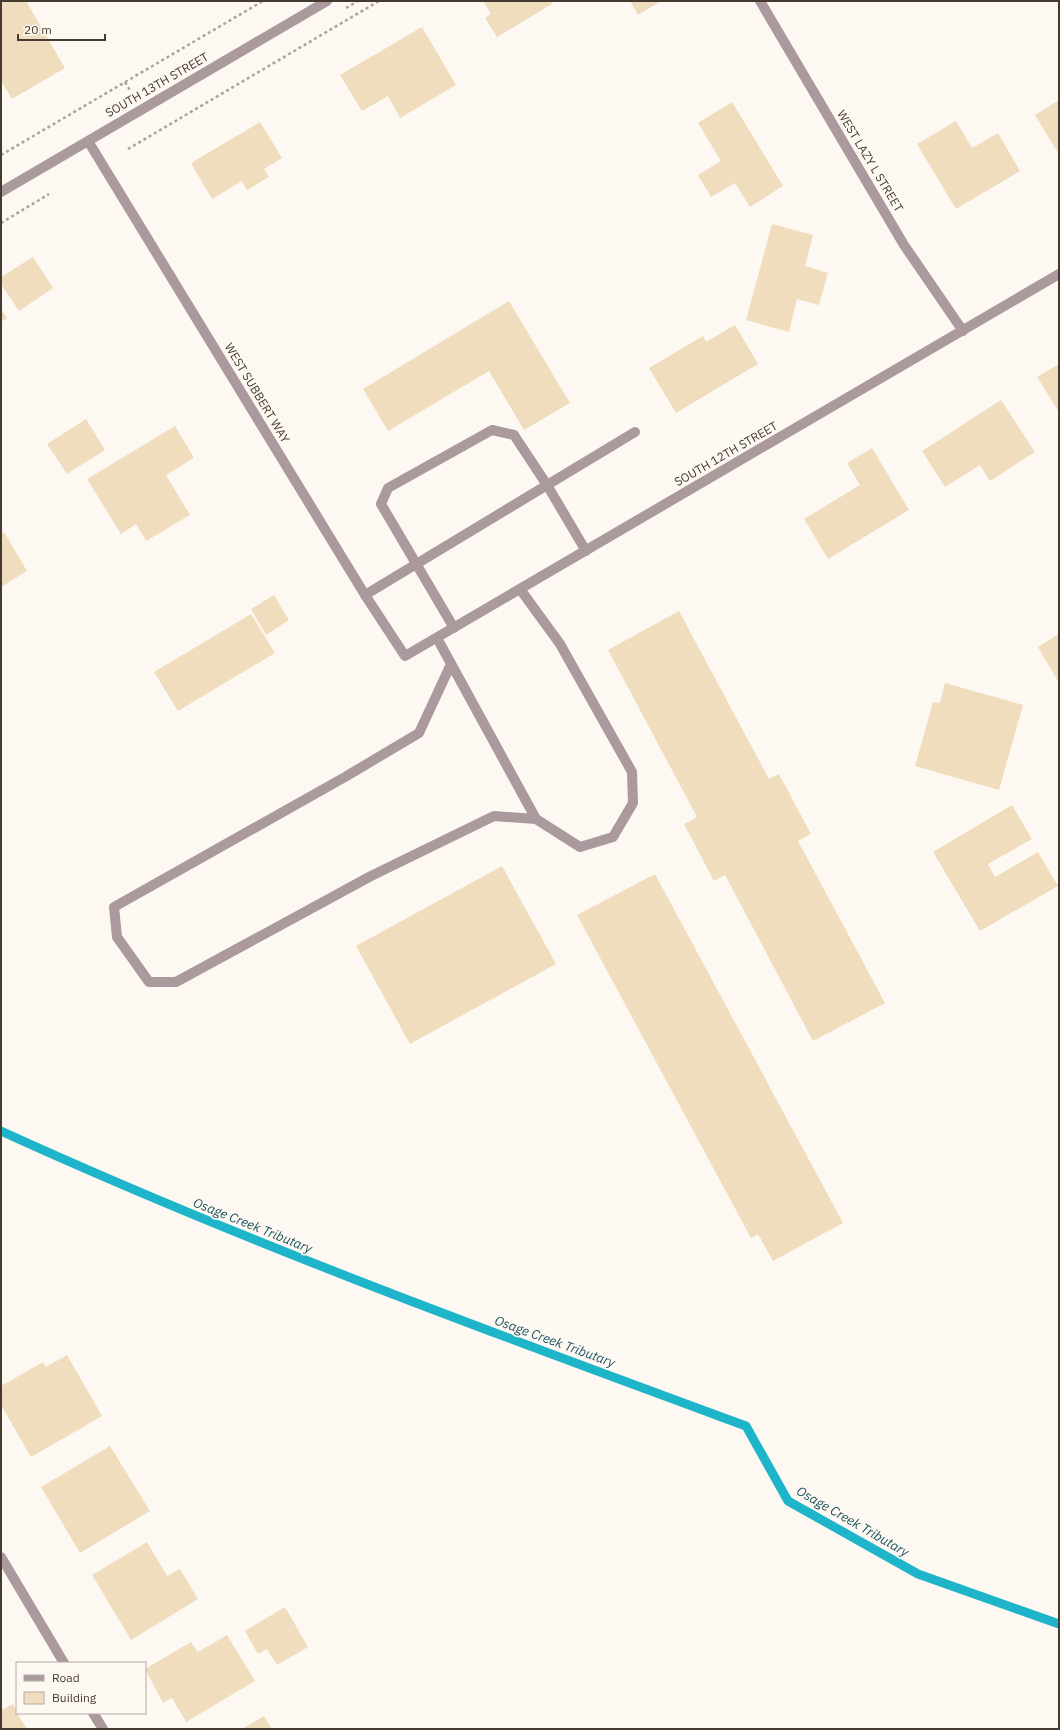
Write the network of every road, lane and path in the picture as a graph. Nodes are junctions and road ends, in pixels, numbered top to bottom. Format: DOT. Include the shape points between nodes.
graph roads {
  1 [pos="264,1"];
  2 [pos="327,1"];
  3 [pos="378,1"];
  4 [pos="760,1"];
  5 [pos="88,141"];
  6 [pos="128,149"];
  7 [pos="1,155"];
  8 [pos="1,192"];
  9 [pos="49,194"];
  10 [pos="1,223"];
  11 [pos="1059,274"];
  12 [pos="963,331"];
  13 [pos="635,432"];
  14 [pos="548,485"];
  15 [pos="586,551"];
  16 [pos="416,564"];
  17 [pos="520,589"];
  18 [pos="365,595"];
  19 [pos="454,628"];
  20 [pos="437,638"];
  21 [pos="405,656"];
  22 [pos="450,664"];
  23 [pos="536,819"];
  24 [pos="1,1557"];
  25 [pos="63,1662"];
  26 [pos="94,1714"];
  27 [pos="103,1729"];
  1 -- 7 [label="path"];
  2 -- 5 [label="street, SOUTH 13TH STREET"];
  3 -- 6 [label="path"];
  4 -- 12 [label="street, WEST LAZY L STREET" via="904,245"];
  5 -- 8 [label="street, SOUTH 13TH STREET"];
  5 -- 18 [label="street, WEST SUBBERT WAY"];
  9 -- 10 [label="path"];
  11 -- 12 [label="street, SOUTH 12TH STREET"];
  12 -- 15 [label="street, SOUTH 12TH STREET"];
  13 -- 14 [label="street"];
  14 -- 15 [label="street"];
  14 -- 16 [label="street"];
  14 -- 16 [label="street" via="514,435 492,430 388,488 381,504"];
  15 -- 17 [label="street, SOUTH 12TH STREET"];
  16 -- 18 [label="street"];
  16 -- 19 [label="street"];
  17 -- 19 [label="street, SOUTH 12TH STREET"];
  17 -- 23 [label="street" via="560,644 632,772 633,803 613,837 580,847"];
  18 -- 21 [label="street, WEST SUBBERT WAY"];
  19 -- 20 [label="street, SOUTH 12TH STREET"];
  20 -- 21 [label="street, SOUTH 12TH STREET"];
  20 -- 22 [label="street"];
  22 -- 23 [label="street"];
  22 -- 23 [label="street" via="419,733 114,907 117,937 149,982 176,982 371,876 494,816"];
  24 -- 25 [label="street"];
  26 -- 27 [label="street"];
}
